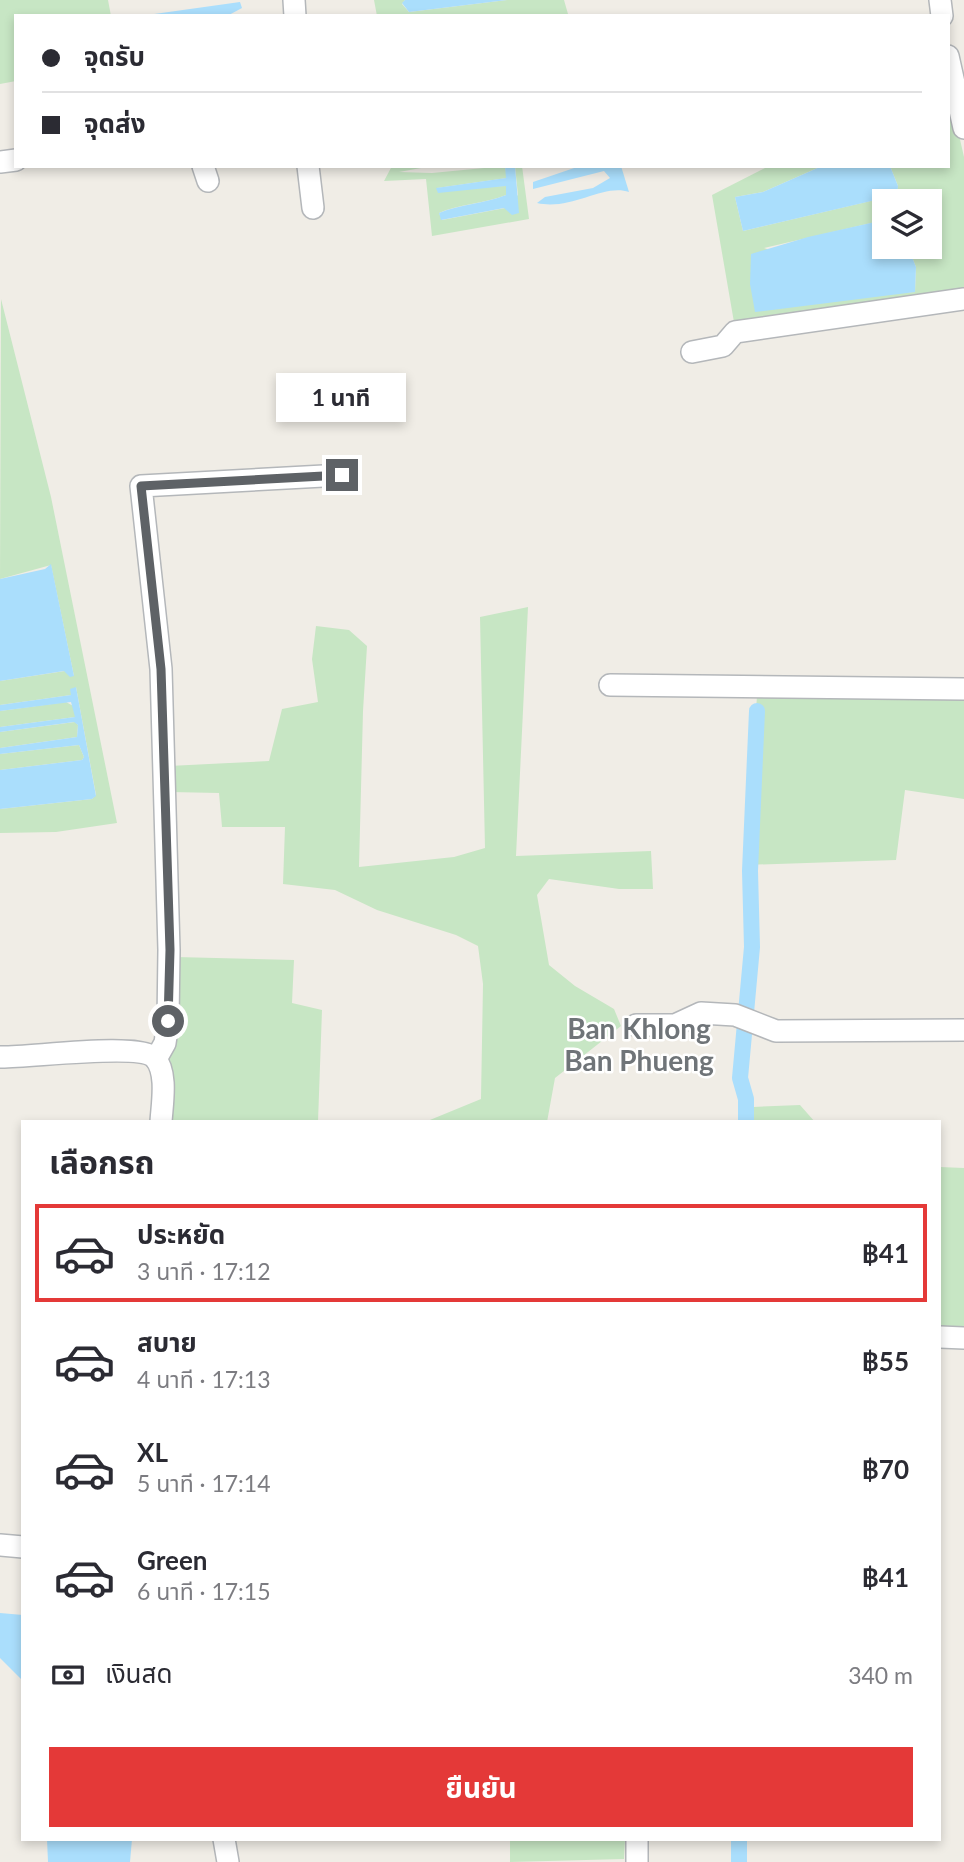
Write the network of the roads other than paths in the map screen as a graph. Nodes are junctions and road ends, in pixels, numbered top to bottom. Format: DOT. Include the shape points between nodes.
graph roads {
  1 [pos="950,65"];
  2 [pos="964,128"];
  3 [pos="308,168"];
  4 [pos="313,208"];
  5 [pos="964,299"];
  6 [pos="692,352"];
  7 [pos="342,475"];
  8 [pos="610,685"];
  9 [pos="964,689"];
  10 [pos="636,1025"];
  11 [pos="964,1030"];
  12 [pos="0,1057"];
  13 [pos="156,1059"];
  14 [pos="161,1120"];
  15 [pos="941,1337"];
  16 [pos="964,1338"];
  17 [pos="0,1545"];
  18 [pos="21,1546"];
  19 [pos="224,1841"];
  20 [pos="637,1841"];
  21 [pos="228,1862"];
  22 [pos="637,1862"];
  1 -- 2 [label="street"];
  3 -- 4 [label="street"];
  5 -- 6 [label="street" via="735,332 723,346"];
  7 -- 13 [label="street" via="141,486 161,669 170,950 165,1043"];
  8 -- 9 [label="street"];
  10 -- 11 [label="street" via="675,1025 701,1013 776,1031"];
  12 -- 13 [label="street" via="128,1050"];
  13 -- 14 [label="street" via="163,1087"];
  15 -- 16 [label="street"];
  17 -- 18 [label="street"];
  19 -- 21 [label="street"];
  20 -- 22 [label="street"];
}
